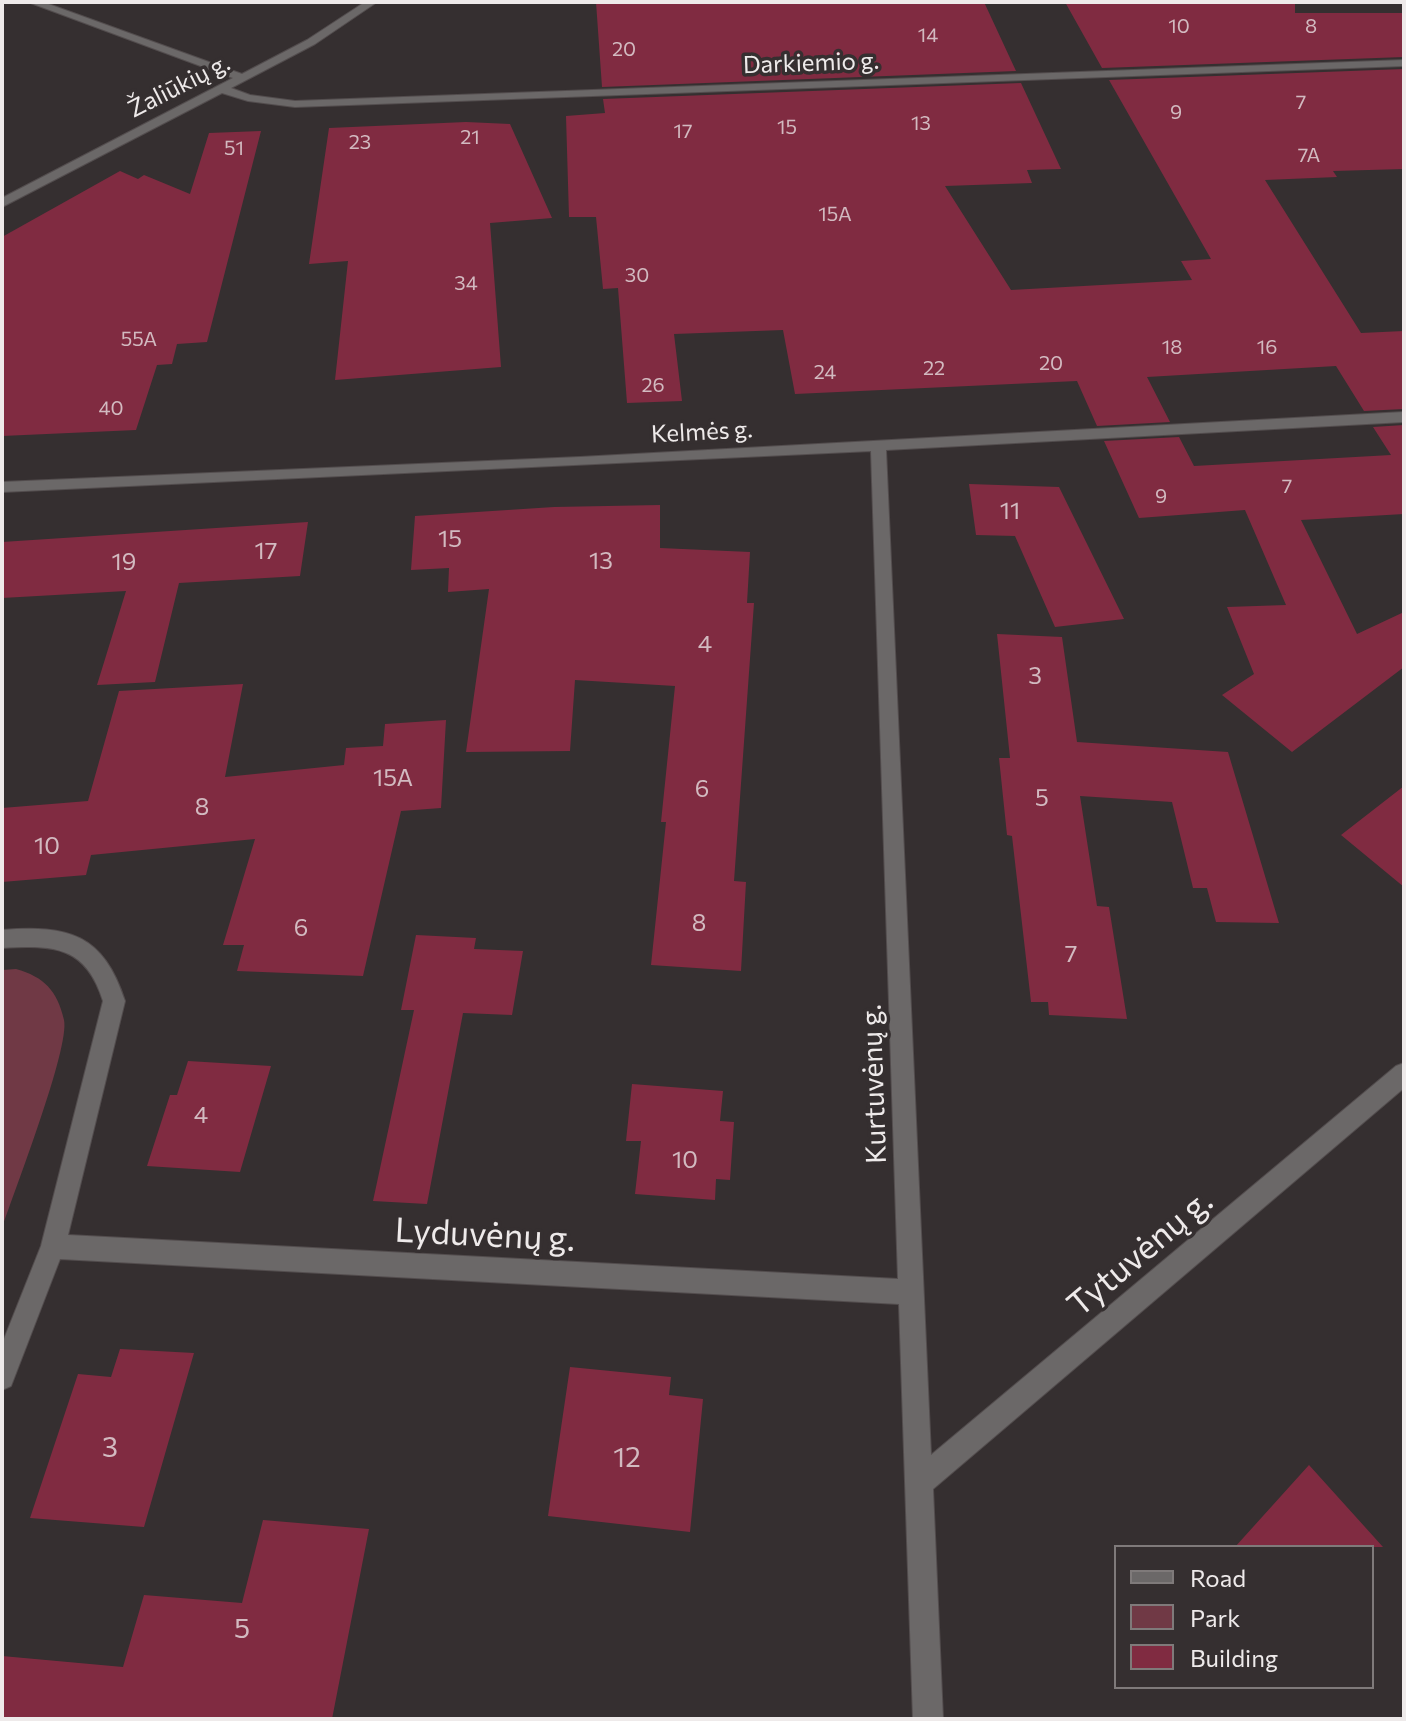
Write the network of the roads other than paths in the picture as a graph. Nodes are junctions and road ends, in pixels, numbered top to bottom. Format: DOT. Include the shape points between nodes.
graph roads {
  1 [pos="33,2"];
  2 [pos="372,2"];
  3 [pos="1404,63"];
  4 [pos="243,78"];
  5 [pos="223,89"];
  6 [pos="2,203"];
  7 [pos="1404,417"];
  8 [pos="878,446"];
  9 [pos="2,487"];
  10 [pos="2,939"];
  11 [pos="1404,1074"];
  12 [pos="53,1246"];
  13 [pos="912,1292"];
  14 [pos="2,1377"];
  15 [pos="919,1483"];
  16 [pos="928,1719"];
  1 -- 4 [label="street"];
  2 -- 4 [label="street, Žaliūkių g."];
  3 -- 5 [label="street, Darkiemio g." via="295,104"];
  4 -- 5 [label="street, Žaliūkių g."];
  5 -- 6 [label="street, Žaliūkių g."];
  7 -- 8 [label="street, Kelmės g."];
  8 -- 9 [label="street, Kelmės g."];
  8 -- 13 [label="street, Kurtuvėnų g."];
  10 -- 12 [label="street" via="29,937 76,945 103,969 114,1001"];
  11 -- 15 [label="street, Tytuvėnų g."];
  12 -- 13 [label="street, Lyduvėnų g."];
  12 -- 14 [label="street"];
  13 -- 15 [label="street, Kurtuvėnų g."];
  15 -- 16 [label="street, Kurtuvėnų g."];
}
